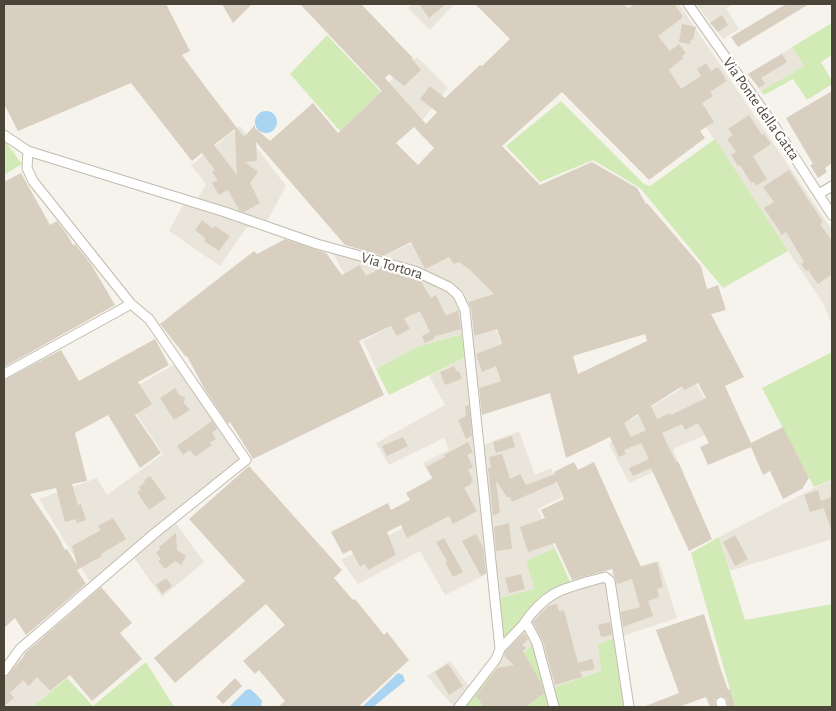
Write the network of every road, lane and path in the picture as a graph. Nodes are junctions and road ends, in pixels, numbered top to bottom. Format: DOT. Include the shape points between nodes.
graph roads {
  1 [pos="688,4"];
  2 [pos="4,135"];
  3 [pos="28,151"];
  4 [pos="832,186"];
  5 [pos="819,194"];
  6 [pos="832,215"];
  7 [pos="131,304"];
  8 [pos="4,374"];
  9 [pos="523,625"];
  10 [pos="500,649"];
  11 [pos="4,671"];
  12 [pos="459,707"];
  13 [pos="554,707"];
  14 [pos="628,707"];
  1 -- 5 [label="street, Via Ponte della Gatta" via="760,104"];
  2 -- 3 [label="street, Via Tortora"];
  3 -- 7 [label="street" via="27,168 33,181"];
  3 -- 10 [label="street, Via Tortora" via="198,203 317,244 415,271 449,287 458,295 465,310"];
  4 -- 5 [label="street"];
  5 -- 6 [label="street, Via Ponte della Gatta"];
  7 -- 8 [label="street"];
  7 -- 11 [label="street" via="149,319 246,460 20,649"];
  9 -- 10 [label="street"];
  9 -- 13 [label="street" via="528,626 537,643"];
  9 -- 14 [label="street" via="541,602 553,594 605,578 610,581"];
  10 -- 12 [label="street" via="496,659"];
}
